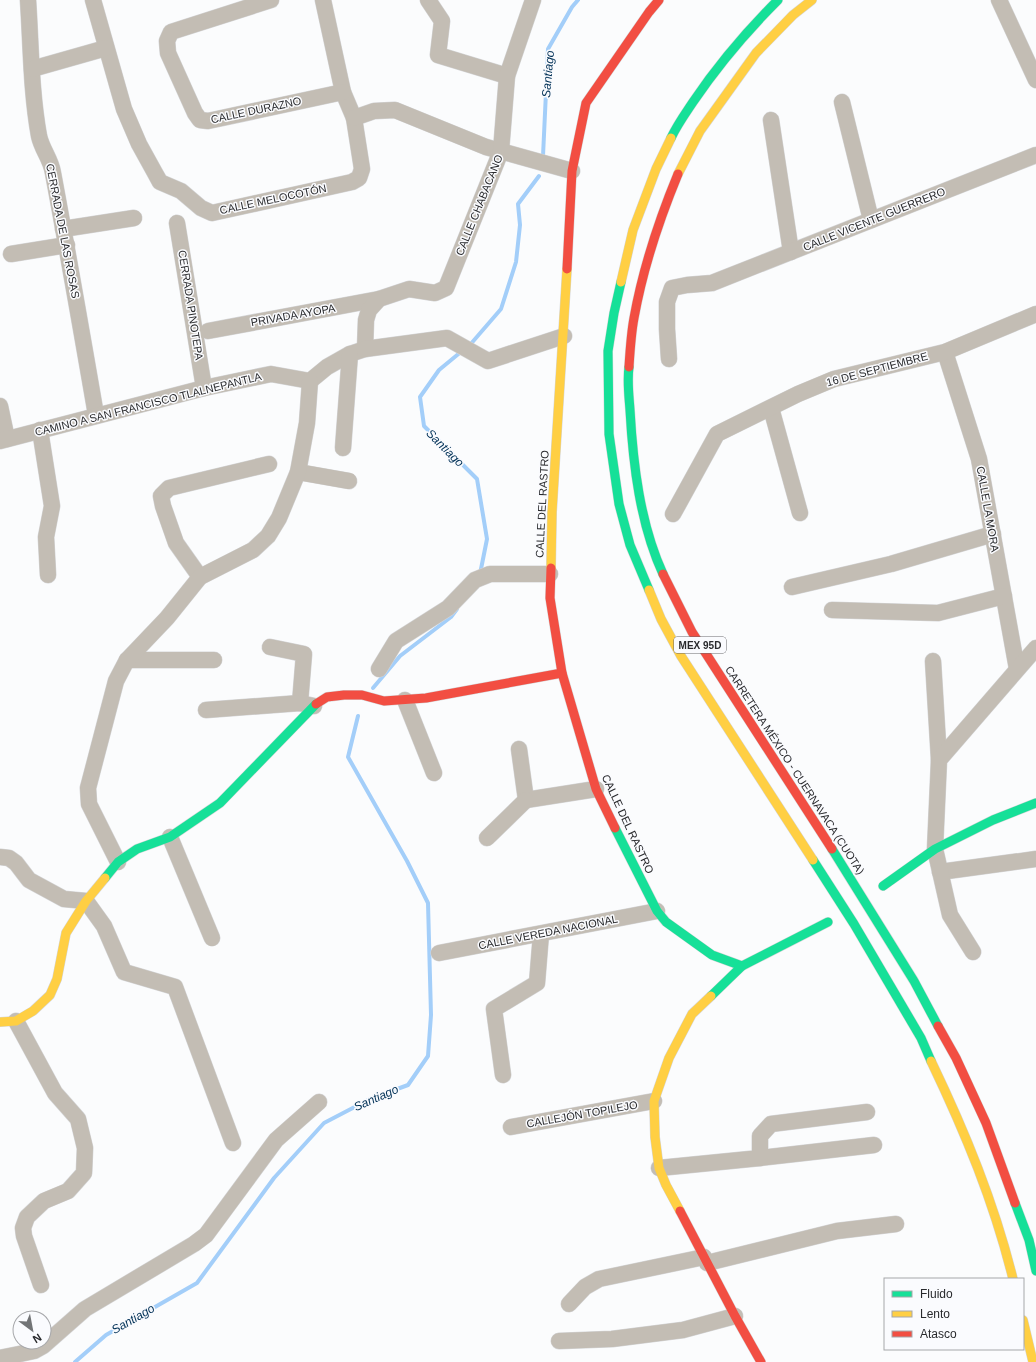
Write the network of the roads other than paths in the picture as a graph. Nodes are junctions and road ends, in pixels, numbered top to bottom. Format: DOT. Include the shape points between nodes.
graph roads {
  1 [pos="28,0"];
  2 [pos="93,0"];
  3 [pos="271,0"];
  4 [pos="323,0"];
  5 [pos="428,0"];
  6 [pos="533,0"];
  7 [pos="659,0"];
  8 [pos="778,0"];
  9 [pos="812,0"];
  10 [pos="999,0"];
  11 [pos="106,48"];
  12 [pos="32,69"];
  13 [pos="507,76"];
  14 [pos="1036,80"];
  15 [pos="343,92"];
  16 [pos="842,102"];
  17 [pos="354,118"];
  18 [pos="771,120"];
  19 [pos="501,151"];
  20 [pos="1036,154"];
  21 [pos="572,171"];
  22 [pos="134,218"];
  23 [pos="870,220"];
  24 [pos="177,223"];
  25 [pos="65,237"];
  26 [pos="792,252"];
  27 [pos="11,254"];
  28 [pos="378,299"];
  29 [pos="1036,314"];
  30 [pos="208,331"];
  31 [pos="564,336"];
  32 [pos="357,351"];
  33 [pos="945,352"];
  34 [pos="669,359"];
  35 [pos="310,381"];
  36 [pos="204,388"];
  37 [pos="0,406"];
  38 [pos="771,408"];
  39 [pos="96,415"];
  40 [pos="40,430"];
  41 [pos="4,440"];
  42 [pos="343,448"];
  43 [pos="269,464"];
  44 [pos="298,472"];
  45 [pos="350,481"];
  46 [pos="800,512"];
  47 [pos="673,514"];
  48 [pos="993,534"];
  49 [pos="550,574"];
  50 [pos="48,575"];
  51 [pos="200,577"];
  52 [pos="792,587"];
  53 [pos="1004,596"];
  54 [pos="832,610"];
  55 [pos="270,647"];
  56 [pos="1036,648"];
  57 [pos="127,660"];
  58 [pos="214,660"];
  59 [pos="934,661"];
  60 [pos="379,669"];
  61 [pos="1018,669"];
  62 [pos="562,673"];
  63 [pos="405,700"];
  64 [pos="307,705"];
  65 [pos="206,710"];
  66 [pos="519,749"];
  67 [pos="939,760"];
  68 [pos="434,773"];
  69 [pos="596,789"];
  70 [pos="526,800"];
  71 [pos="1036,803"];
  72 [pos="170,837"];
  73 [pos="487,838"];
  74 [pos="935,849"];
  75 [pos="0,857"];
  76 [pos="1036,860"];
  77 [pos="118,862"];
  78 [pos="940,872"];
  79 [pos="883,886"];
  80 [pos="86,901"];
  81 [pos="657,911"];
  82 [pos="828,922"];
  83 [pos="541,934"];
  84 [pos="212,938"];
  85 [pos="973,952"];
  86 [pos="439,953"];
  87 [pos="742,966"];
  88 [pos="16,1020"];
  89 [pos="0,1022"];
  90 [pos="503,1075"];
  91 [pos="654,1101"];
  92 [pos="319,1102"];
  93 [pos="868,1112"];
  94 [pos="511,1127"];
  95 [pos="233,1143"];
  96 [pos="874,1145"];
  97 [pos="760,1158"];
  98 [pos="659,1168"];
  99 [pos="896,1224"];
  100 [pos="705,1260"];
  101 [pos="1036,1271"];
  102 [pos="1013,1278"];
  103 [pos="41,1285"];
  104 [pos="569,1304"];
  105 [pos="735,1316"];
  106 [pos="1024,1324"];
  107 [pos="559,1341"];
  108 [pos="0,1358"];
  109 [pos="762,1362"];
  110 [pos="1033,1362"];
  1 -- 12 [label="street, CERRADA DE LAS ROSAS"];
  2 -- 11 [label="street, CALLE MELOCOTÓN"];
  3 -- 15 [label="street, CALLE DURAZNO" via="171,32 167,41 168,53 200,120 208,122"];
  4 -- 15 [label="street"];
  5 -- 13 [label="street" via="442,21 438,55"];
  6 -- 13 [label="street, CALLE CHABACANO"];
  7 -- 21 [label="main road, CALLE DEL RASTRO" via="586,103"];
  8 -- 102 [label="main road, MEX 95D" via="727,55 675,129 656,169 633,230 608,351 609,434 619,504 630,545 661,619 681,656 854,924 921,1038 957,1116 986,1188"];
  9 -- 101 [label="main road, CARRETERA MÉXICO - CUERNAVACA (CUOTA) / MEX 95D" via="793,15 756,53 700,130 664,208 651,246 634,318 628,372 639,496 656,559 692,632 840,861 914,981 956,1058 986,1123 1029,1240"];
  10 -- 14 [label="street"];
  11 -- 12 [label="street"];
  11 -- 17 [label="street, CALLE MELOCOTÓN" via="124,109 139,144 160,182 181,191 201,208 212,213 352,182 359,178 362,169"];
  12 -- 25 [label="street, CERRADA DE LAS ROSAS" via="39,137 53,170"];
  13 -- 19 [label="street, CALLE CHABACANO"];
  15 -- 17 [label="street"];
  16 -- 23 [label="street"];
  17 -- 19 [label="street" via="374,112 395,110"];
  18 -- 26 [label="street"];
  19 -- 21 [label="street"];
  19 -- 28 [label="street, CALLE CHABACANO" via="446,288 435,293 408,289"];
  20 -- 23 [label="street, CALLE VICENTE GUERRERO"];
  21 -- 31 [label="main road, CALLE DEL RASTRO"];
  22 -- 25 [label="street"];
  23 -- 26 [label="street, CALLE VICENTE GUERRERO"];
  24 -- 36 [label="street, CERRADA PINOTEPA"];
  25 -- 27 [label="street"];
  25 -- 39 [label="street, CERRADA DE LAS ROSAS"];
  26 -- 34 [label="street, CALLE VICENTE GUERRERO" via="712,283 672,288 667,302"];
  28 -- 30 [label="street, PRIVADA AYOPA"];
  28 -- 32 [label="street" via="370,310"];
  29 -- 33 [label="street, 16 DE SEPTIEMBRE"];
  31 -- 32 [label="street" via="488,361 447,338"];
  31 -- 49 [label="main road, CALLE DEL RASTRO"];
  32 -- 35 [label="street" via="327,367"];
  32 -- 42 [label="street"];
  33 -- 38 [label="street, 16 DE SEPTIEMBRE" via="834,379"];
  33 -- 48 [label="street, CALLE LA MORA" via="979,459"];
  35 -- 36 [label="street, CAMINO A SAN FRANCISCO TLALNEPANTLA" via="271,374"];
  35 -- 44 [label="street" via="307,422"];
  36 -- 39 [label="street, CAMINO A SAN FRANCISCO TLALNEPANTLA"];
  37 -- 41 [label="street"];
  38 -- 46 [label="street"];
  38 -- 47 [label="street, 16 DE SEPTIEMBRE" via="717,434"];
  39 -- 40 [label="street, CAMINO A SAN FRANCISCO TLALNEPANTLA"];
  40 -- 41 [label="street, CAMINO A SAN FRANCISCO TLALNEPANTLA"];
  40 -- 50 [label="street" via="52,506 46,537"];
  43 -- 51 [label="street" via="170,488 161,496 176,543"];
  44 -- 45 [label="street"];
  44 -- 51 [label="street" via="279,518 268,536 253,550"];
  48 -- 52 [label="street" via="891,564"];
  48 -- 53 [label="street, CALLE LA MORA"];
  49 -- 60 [label="street" via="490,574 475,580 448,608 396,641"];
  49 -- 62 [label="main road, CALLE DEL RASTRO" via="550,598"];
  51 -- 57 [label="street" via="167,618"];
  53 -- 54 [label="street" via="938,613"];
  53 -- 61 [label="street, CALLE LA MORA"];
  55 -- 64 [label="street" via="304,654"];
  56 -- 61 [label="street"];
  57 -- 58 [label="street"];
  57 -- 77 [label="street" via="116,681 88,788 88,804"];
  59 -- 67 [label="street"];
  61 -- 67 [label="street"];
  62 -- 63 [label="main road"];
  62 -- 69 [label="main road, CALLE DEL RASTRO"];
  63 -- 64 [label="main road" via="384,701 362,695 344,695 328,696"];
  63 -- 68 [label="street"];
  64 -- 65 [label="street"];
  64 -- 72 [label="main road" via="220,803"];
  66 -- 70 [label="street"];
  67 -- 74 [label="street"];
  69 -- 70 [label="street"];
  69 -- 81 [label="main road, CALLE DEL RASTRO"];
  70 -- 73 [label="street"];
  71 -- 74 [label="main road" via="993,820"];
  72 -- 77 [label="main road" via="137,849"];
  72 -- 84 [label="street"];
  74 -- 78 [label="street"];
  74 -- 79 [label="main road"];
  75 -- 80 [label="street" via="10,858 29,880 64,899"];
  76 -- 78 [label="street"];
  77 -- 80 [label="main road"];
  78 -- 85 [label="street" via="950,915"];
  80 -- 88 [label="main road" via="66,933 57,979 50,995 33,1011"];
  80 -- 95 [label="street" via="104,926 124,972 175,987"];
  81 -- 83 [label="street, CALLE VEREDA NACIONAL"];
  81 -- 87 [label="main road, CALLE DEL RASTRO" via="666,922 712,955"];
  82 -- 87 [label="main road"];
  83 -- 86 [label="street, CALLE VEREDA NACIONAL"];
  83 -- 90 [label="street" via="536,983 494,1009"];
  87 -- 91 [label="main road" via="692,1014 669,1058"];
  88 -- 89 [label="main road"];
  88 -- 103 [label="street" via="55,1093 78,1119 85,1148 84,1173 68,1190 44,1201 27,1217 23,1228"];
  91 -- 94 [label="street, CALLEJÓN TOPILEJO"];
  91 -- 98 [label="main road"];
  92 -- 108 [label="street" via="276,1140 206,1235 85,1309 43,1346 34,1351"];
  93 -- 97 [label="street" via="771,1124 760,1136"];
  96 -- 97 [label="street"];
  97 -- 98 [label="street"];
  98 -- 100 [label="main road"];
  99 -- 100 [label="street" via="837,1232"];
  100 -- 104 [label="street" via="598,1280 585,1287"];
  100 -- 105 [label="main road"];
  105 -- 107 [label="street" via="684,1330 612,1339"];
  105 -- 109 [label="main road"];
  106 -- 110 [label="main road"];
}
